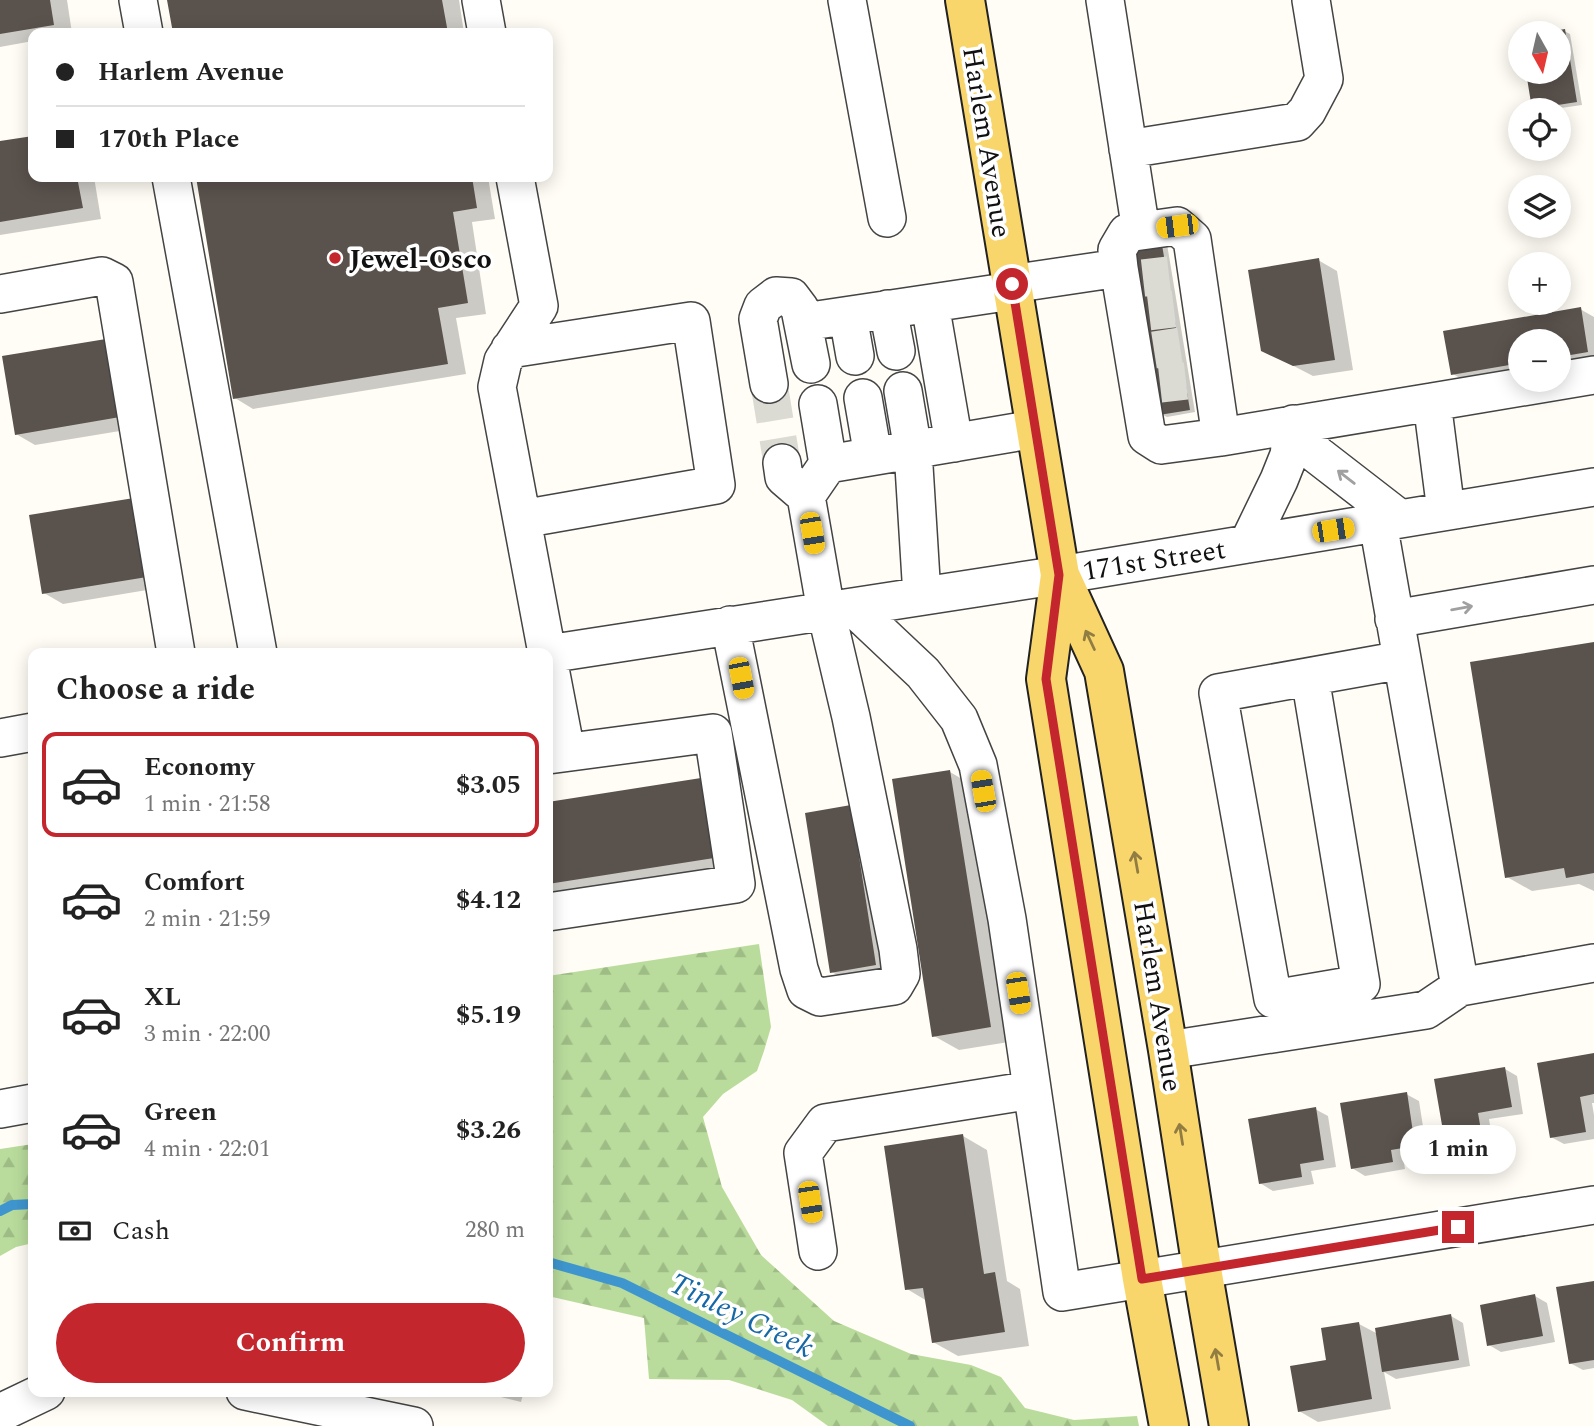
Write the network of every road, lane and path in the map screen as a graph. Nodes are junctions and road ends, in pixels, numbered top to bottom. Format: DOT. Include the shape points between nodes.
graph roads {
  1 [pos="138,0"];
  2 [pos="481,0"];
  3 [pos="847,0"];
  4 [pos="965,0"];
  5 [pos="1105,0"];
  6 [pos="1294,0"];
  7 [pos="1311,0"];
  8 [pos="143,28"];
  9 [pos="486,28"];
  10 [pos="1307,111"];
  11 [pos="1128,149"];
  12 [pos="172,182"];
  13 [pos="515,182"];
  14 [pos="887,218"];
  15 [pos="1141,231"];
  16 [pos="1012,287"];
  17 [pos="1156,291"];
  18 [pos="0,294"];
  19 [pos="911,306"];
  20 [pos="848,316"];
  21 [pos="804,322"];
  22 [pos="909,348"];
  23 [pos="510,349"];
  24 [pos="855,356"];
  25 [pos="811,364"];
  26 [pos="1171,365"];
  27 [pos="1594,375"];
  28 [pos="769,384"];
  29 [pos="916,389"];
  30 [pos="863,398"];
  31 [pos="1432,402"];
  32 [pos="818,404"];
  33 [pos="1293,425"];
  34 [pos="1035,429"];
  35 [pos="1221,437"];
  36 [pos="935,446"];
  37 [pos="873,456"];
  38 [pos="782,463"];
  39 [pos="828,464"];
  40 [pos="1594,487"];
  41 [pos="806,496"];
  42 [pos="1446,512"];
  43 [pos="522,519"];
  44 [pos="1389,521"];
  45 [pos="1248,544"];
  46 [pos="1059,575"];
  47 [pos="1594,585"];
  48 [pos="922,596"];
  49 [pos="839,609"];
  50 [pos="1394,619"];
  51 [pos="730,625"];
  52 [pos="175,648"];
  53 [pos="257,648"];
  54 [pos="546,648"];
  55 [pos="553,654"];
  56 [pos="1402,660"];
  57 [pos="1310,677"];
  58 [pos="553,714"];
  59 [pos="28,733"];
  60 [pos="0,738"];
  61 [pos="557,754"];
  62 [pos="553,911"];
  63 [pos="1594,963"];
  64 [pos="1460,987"];
  65 [pos="1168,1050"];
  66 [pos="1032,1090"];
  67 [pos="28,1104"];
  68 [pos="0,1109"];
  69 [pos="1594,1205"];
  70 [pos="818,1251"];
  71 [pos="1202,1269"];
  72 [pos="1142,1279"];
  73 [pos="33,1397"];
  74 [pos="274,1397"];
  75 [pos="0,1413"];
  76 [pos="414,1426"];
  77 [pos="1169,1426"];
  78 [pos="1229,1426"];
  1 -- 8 [label="street"];
  2 -- 9 [label="street"];
  3 -- 14 [label="street"];
  4 -- 16 [label="main road, Harlem Avenue"];
  5 -- 11 [label="street"];
  6 -- 10 [label="street" via="1308,83"];
  7 -- 10 [label="street" via="1324,79"];
  10 -- 11 [label="street" via="1297,122"];
  11 -- 15 [label="street"];
  12 -- 53 [label="street"];
  13 -- 23 [label="street" via="539,306"];
  15 -- 17 [label="street" via="1127,233 1117,250"];
  15 -- 17 [label="street" via="1177,226 1192,239"];
  16 -- 17 [label="street"];
  16 -- 19 [label="street"];
  16 -- 34 [label="main road, Harlem Avenue"];
  17 -- 26 [label="street"];
  17 -- 26 [label="street"];
  18 -- 52 [label="street" via="102,276 114,282"];
  19 -- 20 [label="street"];
  19 -- 22 [label="street"];
  19 -- 36 [label="street"];
  20 -- 21 [label="street"];
  20 -- 24 [label="street"];
  21 -- 25 [label="street"];
  21 -- 28 [label="street" via="791,297 776,296 763,306 758,319"];
  23 -- 43 [label="street" via="498,387"];
  23 -- 43 [label="street" via="691,321 716,485"];
  26 -- 35 [label="street"];
  26 -- 35 [label="street" via="1147,436 1161,445"];
  27 -- 31 [label="street"];
  29 -- 36 [label="street"];
  30 -- 37 [label="street"];
  31 -- 33 [label="street"];
  31 -- 42 [label="street"];
  32 -- 39 [label="street"];
  33 -- 35 [label="street"];
  44 -- 33 [label="street, one-way" via="1316,454"];
  33 -- 45 [label="street" via="1289,455"];
  34 -- 36 [label="street"];
  34 -- 46 [label="main road, Harlem Avenue"];
  36 -- 37 [label="street"];
  36 -- 48 [label="street"];
  37 -- 39 [label="street"];
  38 -- 41 [label="street" via="784,477"];
  39 -- 41 [label="street"];
  40 -- 42 [label="street, 171st Street"];
  41 -- 49 [label="street"];
  42 -- 44 [label="street, 171st Street"];
  43 -- 54 [label="street"];
  44 -- 45 [label="street, 171st Street"];
  44 -- 50 [label="street"];
  45 -- 46 [label="street, 171st Street"];
  46 -- 48 [label="street, 171st Street"];
  65 -- 46 [label="main road, Harlem Avenue, one-way" via="1104,671"];
  46 -- 72 [label="main road, Harlem Avenue" via="1046,679"];
  50 -- 47 [label="street, one-way"];
  48 -- 49 [label="street, 171st Street"];
  49 -- 51 [label="street, 171st Street"];
  49 -- 51 [label="street" via="851,717 901,974 894,986 820,998 806,990 799,969"];
  49 -- 66 [label="street" via="923,673 959,719 978,765"];
  50 -- 56 [label="street"];
  51 -- 55 [label="street, 171st Street"];
  56 -- 57 [label="street"];
  56 -- 64 [label="street"];
  57 -- 57 [label="street" via="1218,693 1272,999 1362,984"];
  58 -- 61 [label="street"];
  59 -- 60 [label="street"];
  61 -- 62 [label="street" via="713,733 736,884"];
  63 -- 64 [label="street"];
  64 -- 65 [label="street" via="1426,1010"];
  71 -- 65 [label="main road, Harlem Avenue, one-way"];
  66 -- 70 [label="street" via="825,1123 803,1153"];
  66 -- 72 [label="street" via="1062,1292"];
  67 -- 68 [label="street"];
  69 -- 71 [label="street"];
  71 -- 72 [label="street"];
  78 -- 71 [label="main road, Harlem Avenue, one-way"];
  72 -- 77 [label="main road, Harlem Avenue"];
  73 -- 75 [label="street"];
  74 -- 76 [label="street"];
}
